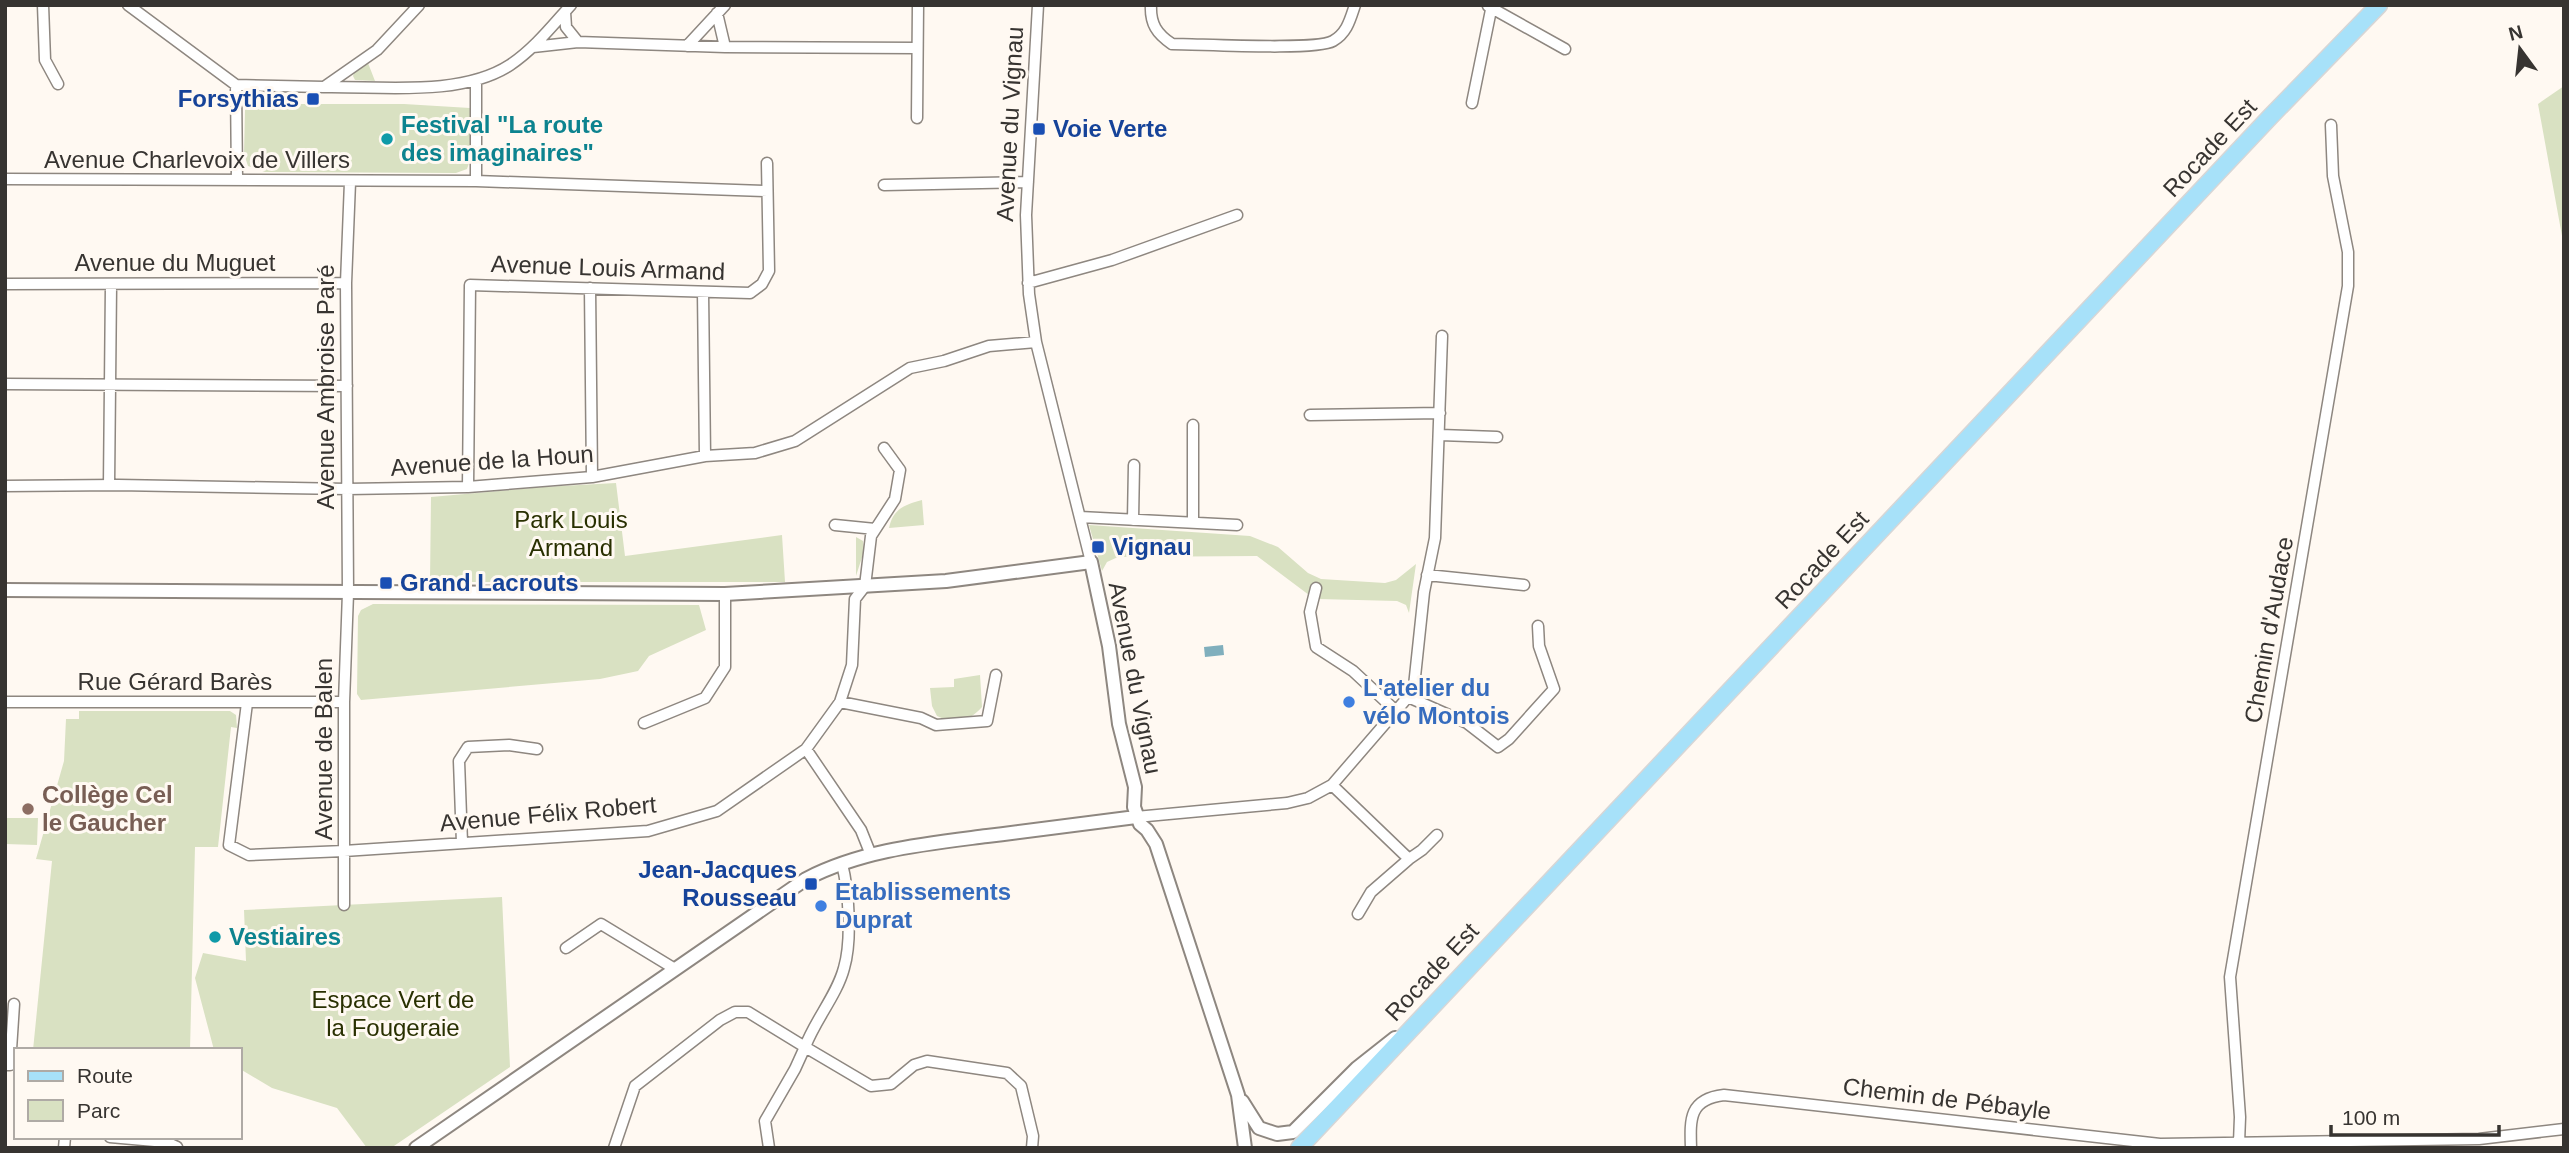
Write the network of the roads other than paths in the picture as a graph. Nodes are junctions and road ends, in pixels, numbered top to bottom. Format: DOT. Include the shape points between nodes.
graph roads {
  1 [pos="43,5"];
  2 [pos="128,5"];
  3 [pos="419,5"];
  4 [pos="918,5"];
  5 [pos="1038,5"];
  6 [pos="1150,5"];
  7 [pos="1355,5"];
  8 [pos="2379,5"];
  9 [pos="1490,6"];
  10 [pos="568,9"];
  11 [pos="721,9"];
  12 [pos="578,42"];
  13 [pos="687,46"];
  14 [pos="533,47"];
  15 [pos="725,47"];
  16 [pos="917,48"];
  17 [pos="1565,49"];
  18 [pos="476,80"];
  19 [pos="58,84"];
  20 [pos="236,85"];
  21 [pos="324,87"];
  22 [pos="1472,103"];
  23 [pos="917,118"];
  24 [pos="2331,125"];
  25 [pos="767,163"];
  26 [pos="5,179"];
  27 [pos="237,180"];
  28 [pos="350,181"];
  29 [pos="476,181"];
  30 [pos="1028,182"];
  31 [pos="884,185"];
  32 [pos="766,191"];
  33 [pos="1237,215"];
  34 [pos="346,283"];
  35 [pos="1028,283"];
  36 [pos="5,284"];
  37 [pos="111,285"];
  38 [pos="590,288"];
  39 [pos="703,292"];
  40 [pos="1442,336"];
  41 [pos="1036,342"];
  42 [pos="5,384"];
  43 [pos="110,386"];
  44 [pos="347,386"];
  45 [pos="1440,413"];
  46 [pos="1310,415"];
  47 [pos="1193,425"];
  48 [pos="1440,435"];
  49 [pos="1497,437"];
  50 [pos="884,448"];
  51 [pos="705,456"];
  52 [pos="1134,465"];
  53 [pos="592,477"];
  54 [pos="109,485"];
  55 [pos="5,486"];
  56 [pos="468,487"];
  57 [pos="347,489"];
  58 [pos="1080,517"];
  59 [pos="1133,520"];
  60 [pos="1194,523"];
  61 [pos="835,524"];
  62 [pos="1237,525"];
  63 [pos="875,529"];
  64 [pos="1091,562"];
  65 [pos="1427,575"];
  66 [pos="1524,585"];
  67 [pos="865,586"];
  68 [pos="1315,588"];
  69 [pos="5,590"];
  70 [pos="348,593"];
  71 [pos="725,594"];
  72 [pos="1538,626"];
  73 [pos="996,675"];
  74 [pos="1408,697"];
  75 [pos="5,702"];
  76 [pos="344,702"];
  77 [pos="840,702"];
  78 [pos="247,703"];
  79 [pos="1397,712"];
  80 [pos="644,723"];
  81 [pos="537,749"];
  82 [pos="806,749"];
  83 [pos="1332,785"];
  84 [pos="1136,817"];
  85 [pos="1437,835"];
  86 [pos="462,843"];
  87 [pos="345,851"];
  88 [pos="871,855"];
  89 [pos="1409,859"];
  90 [pos="842,864"];
  91 [pos="344,905"];
  92 [pos="1358,914"];
  93 [pos="566,948"];
  94 [pos="675,969"];
  95 [pos="14,1004"];
  96 [pos="1421,1018"];
  97 [pos="805,1047"];
  98 [pos="5,1065"];
  99 [pos="1238,1095"];
  100 [pos="2564,1129"];
  101 [pos="132,1139"];
  102 [pos="2239,1143"];
  103 [pos="178,1148"];
  104 [pos="416,1148"];
  105 [pos="614,1148"];
  106 [pos="769,1148"];
  107 [pos="1032,1148"];
  108 [pos="1245,1148"];
  109 [pos="1298,1148"];
  110 [pos="1691,1148"];
  1 -- 19 [label="street" via="45,60"];
  2 -- 20 [label="street"];
  3 -- 21 [label="street" via="377,50"];
  4 -- 16 [label="street"];
  5 -- 30 [label="street, Avenue du Vignau"];
  6 -- 7 [label="street" via="1150,19 1159,35 1172,44 1292,46 1332,42 1348,27"];
  8 -- 96 [label="main road, Rocade Est"];
  9 -- 17 [label="street"];
  9 -- 22 [label="street"];
  10 -- 12 [label="street" via="566,27"];
  10 -- 14 [label="street"];
  11 -- 13 [label="street"];
  11 -- 15 [label="street"];
  12 -- 13 [label="street"];
  12 -- 14 [label="street"];
  13 -- 15 [label="street"];
  14 -- 18 [label="street" via="508,66"];
  15 -- 16 [label="street"];
  16 -- 23 [label="street"];
  18 -- 21 [label="street" via="443,86"];
  18 -- 29 [label="street"];
  20 -- 21 [label="street"];
  20 -- 27 [label="street"];
  24 -- 102 [label="street, Chemin d'Audace" via="2333,176 2348,252 2348,286 2230,977"];
  25 -- 32 [label="street"];
  26 -- 27 [label="street, Avenue Charlevoix de Villers"];
  27 -- 28 [label="street, Avenue Charlevoix de Villers"];
  28 -- 29 [label="street, Avenue Charlevoix de Villers"];
  28 -- 34 [label="street, Avenue Ambroise Paré"];
  29 -- 32 [label="street, Avenue Charlevoix de Villers"];
  30 -- 31 [label="street"];
  30 -- 35 [label="street, Avenue du Vignau"];
  32 -- 39 [label="street, Avenue Louis Armand" via="769,271 762,284 750,293"];
  33 -- 35 [label="street" via="1112,260"];
  34 -- 37 [label="street, Avenue du Muguet"];
  34 -- 44 [label="street, Avenue Ambroise Paré"];
  35 -- 41 [label="street, Avenue du Vignau"];
  36 -- 37 [label="street, Avenue du Muguet"];
  37 -- 43 [label="street"];
  38 -- 39 [label="street, Avenue Louis Armand"];
  38 -- 53 [label="street"];
  38 -- 56 [label="street, Avenue Louis Armand" via="470,285"];
  39 -- 51 [label="street"];
  40 -- 45 [label="street"];
  41 -- 51 [label="street, Avenue de la Houn" via="989,346 910,368 795,441 755,453"];
  41 -- 58 [label="street, Avenue du Vignau"];
  42 -- 43 [label="street"];
  43 -- 44 [label="street"];
  43 -- 54 [label="street"];
  44 -- 57 [label="street, Avenue Ambroise Paré"];
  45 -- 46 [label="street"];
  45 -- 48 [label="street"];
  47 -- 60 [label="street"];
  48 -- 49 [label="street"];
  48 -- 65 [label="street" via="1436,538"];
  50 -- 63 [label="street" via="900,470 895,499"];
  51 -- 53 [label="street, Avenue de la Houn"];
  52 -- 59 [label="street"];
  53 -- 56 [label="street, Avenue de la Houn"];
  54 -- 55 [label="street, Avenue de la Houn"];
  54 -- 57 [label="street, Avenue de la Houn"];
  56 -- 57 [label="street, Avenue de la Houn"];
  57 -- 70 [label="street, Avenue Ambroise Paré"];
  58 -- 59 [label="street"];
  58 -- 64 [label="street, Avenue du Vignau"];
  59 -- 60 [label="street"];
  60 -- 62 [label="street"];
  61 -- 63 [label="street"];
  63 -- 67 [label="street, Avenue Félix Robert"];
  64 -- 67 [label="street" via="946,581"];
  64 -- 84 [label="street, Avenue du Vignau" via="1135,788"];
  65 -- 66 [label="street"];
  65 -- 74 [label="street" via="1414,686"];
  67 -- 71 [label="street"];
  67 -- 77 [label="street, Avenue Félix Robert" via="855,599 852,665"];
  68 -- 79 [label="street" via="1310,612 1316,647 1353,671"];
  69 -- 70 [label="street"];
  70 -- 71 [label="street"];
  70 -- 76 [label="street, Avenue de Balen"];
  71 -- 80 [label="street" via="725,667 705,698"];
  72 -- 74 [label="street" via="1539,646 1554,690 1498,747 1467,723"];
  73 -- 77 [label="street" via="987,721 936,725"];
  74 -- 79 [label="street"];
  75 -- 78 [label="street, Rue Gérard Barès"];
  76 -- 78 [label="street, Rue Gérard Barès"];
  76 -- 87 [label="street, Avenue de Balen"];
  77 -- 82 [label="street, Avenue Félix Robert"];
  78 -- 87 [label="street, Avenue Félix Robert" via="229,845 249,855"];
  79 -- 83 [label="street"];
  81 -- 86 [label="street" via="468,747 459,761"];
  82 -- 86 [label="street, Avenue Félix Robert" via="717,811 655,830"];
  82 -- 88 [label="street" via="862,830"];
  83 -- 84 [label="street" via="1287,803"];
  83 -- 89 [label="street"];
  84 -- 88 [label="street"];
  84 -- 99 [label="street" via="1156,844"];
  85 -- 89 [label="street"];
  86 -- 87 [label="street, Avenue Félix Robert"];
  87 -- 91 [label="street, Avenue de Balen"];
  88 -- 90 [label="street"];
  89 -- 92 [label="street" via="1371,892"];
  90 -- 94 [label="street" via="806,879"];
  90 -- 97 [label="street" via="848,924 845,968"];
  93 -- 94 [label="street" via="601,924"];
  94 -- 104 [label="street"];
  95 -- 98 [label="street" via="10,1065"];
  96 -- 99 [label="street" via="1357,1068 1293,1132 1277,1134 1259,1128"];
  96 -- 109 [label="main road, Rocade Est"];
  97 -- 105 [label="street" via="748,1012 728,1016 635,1086"];
  97 -- 106 [label="street" via="765,1121"];
  97 -- 107 [label="street" via="871,1086 891,1084 927,1060 1007,1073 1021,1086"];
  99 -- 108 [label="street"];
  100 -- 102 [label="street" via="2479,1139"];
  101 -- 103 [label="street" via="166,1142"];
  102 -- 110 [label="street, Chemin de Pébayle" via="2160,1144 1724,1095 1707,1098 1694,1110"];
}
